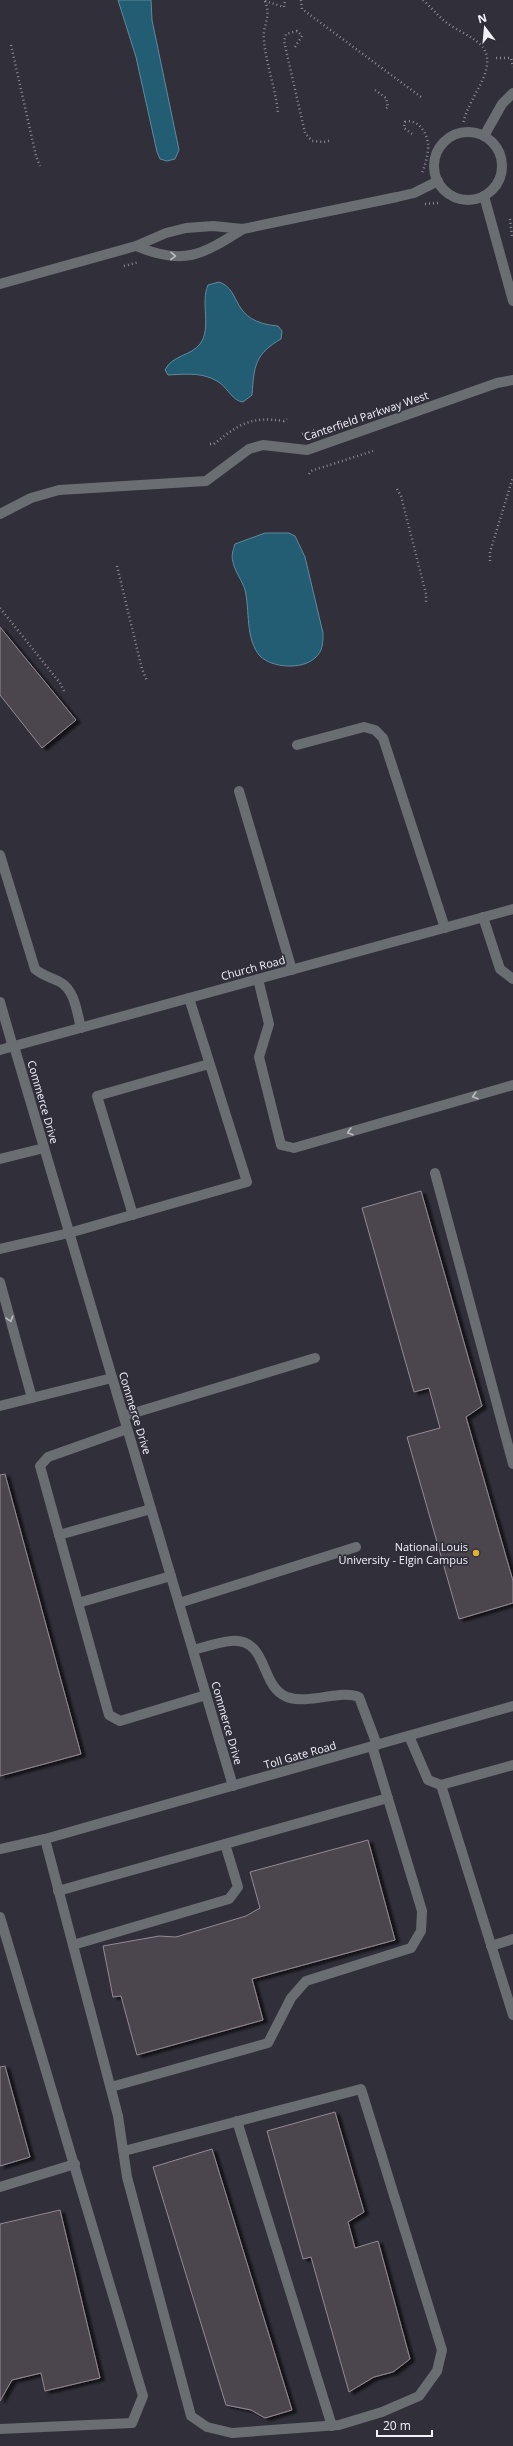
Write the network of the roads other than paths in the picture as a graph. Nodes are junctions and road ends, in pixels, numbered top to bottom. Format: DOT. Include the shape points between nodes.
graph roads {
  1 [pos="513,93"];
  2 [pos="484,136"];
  3 [pos="438,181"];
  4 [pos="484,196"];
  5 [pos="243,229"];
  6 [pos="136,246"];
  7 [pos="0,284"];
  8 [pos="513,301"];
  9 [pos="513,380"];
  10 [pos="0,514"];
  11 [pos="297,744"];
  12 [pos="239,791"];
  13 [pos="0,855"];
  14 [pos="513,909"];
  15 [pos="483,917"];
  16 [pos="445,928"];
  17 [pos="292,970"];
  18 [pos="258,979"];
  19 [pos="513,979"];
  20 [pos="189,998"];
  21 [pos="0,1002"];
  22 [pos="81,1028"];
  23 [pos="14,1046"];
  24 [pos="0,1050"];
  25 [pos="209,1064"];
  26 [pos="513,1085"];
  27 [pos="44,1148"];
  28 [pos="0,1159"];
  29 [pos="435,1173"];
  30 [pos="133,1215"];
  31 [pos="69,1233"];
  32 [pos="0,1249"];
  33 [pos="0,1282"];
  34 [pos="315,1358"];
  35 [pos="112,1378"];
  36 [pos="32,1398"];
  37 [pos="0,1406"];
  38 [pos="124,1416"];
  39 [pos="127,1429"];
  40 [pos="513,1464"];
  41 [pos="151,1509"];
  42 [pos="59,1535"];
  43 [pos="356,1547"];
  44 [pos="171,1576"];
  45 [pos="179,1602"];
  46 [pos="78,1603"];
  47 [pos="193,1650"];
  48 [pos="206,1694"];
  49 [pos="513,1706"];
  50 [pos="409,1736"];
  51 [pos="375,1746"];
  52 [pos="513,1765"];
  53 [pos="441,1785"];
  54 [pos="233,1786"];
  55 [pos="388,1798"];
  56 [pos="45,1839"];
  57 [pos="225,1844"];
  58 [pos="0,1849"];
  59 [pos="58,1891"];
  60 [pos="0,1917"];
  61 [pos="513,1939"];
  62 [pos="4,1943"];
  63 [pos="73,1945"];
  64 [pos="491,1946"];
  65 [pos="508,1984"];
  66 [pos="513,2015"];
  67 [pos="111,2087"];
  68 [pos="237,2121"];
  69 [pos="124,2151"];
  70 [pos="75,2164"];
  71 [pos="0,2187"];
  72 [pos="332,2426"];
  73 [pos="0,2430"];
  1 -- 2 [label="street" via="502,104"];
  2 -- 3 [label="street" via="463,132 445,141 435,160 434,170"];
  2 -- 4 [label="street" via="499,151 502,162 498,182"];
  3 -- 4 [label="street" via="452,196 463,199"];
  3 -- 5 [label="street" via="408,194"];
  4 -- 8 [label="street"];
  5 -- 6 [label="street" via="213,226 186,228 166,233"];
  6 -- 5 [label="street, one-way" via="172,257 197,254 211,249"];
  6 -- 7 [label="street"];
  9 -- 10 [label="street, Canterfield Parkway West" via="497,383 307,450 263,445 249,449 206,480 59,490 30,498"];
  11 -- 16 [label="street" via="364,727 375,730 383,738"];
  12 -- 17 [label="street"];
  13 -- 22 [label="street" via="35,969 41,975 61,982 67,987"];
  14 -- 15 [label="street, Church Road"];
  15 -- 16 [label="street, Church Road"];
  15 -- 19 [label="street" via="500,969"];
  16 -- 17 [label="street, Church Road"];
  17 -- 18 [label="street, Church Road"];
  18 -- 20 [label="street, Church Road"];
  26 -- 18 [label="street, one-way" via="294,1148 281,1145 259,1057 269,1024"];
  20 -- 22 [label="street, Church Road"];
  20 -- 25 [label="street"];
  21 -- 23 [label="street, Commerce Drive"];
  22 -- 23 [label="street, Church Road"];
  23 -- 24 [label="street, Church Road"];
  23 -- 27 [label="street, Commerce Drive"];
  25 -- 30 [label="street" via="97,1096"];
  25 -- 30 [label="street" via="247,1182"];
  27 -- 28 [label="street"];
  27 -- 31 [label="street, Commerce Drive"];
  29 -- 40 [label="street"];
  30 -- 31 [label="street"];
  31 -- 32 [label="street"];
  31 -- 35 [label="street, Commerce Drive"];
  33 -- 36 [label="street, one-way"];
  34 -- 38 [label="street"];
  35 -- 36 [label="street"];
  35 -- 38 [label="street, Commerce Drive"];
  36 -- 37 [label="street"];
  38 -- 39 [label="street, Commerce Drive"];
  39 -- 41 [label="street, Commerce Drive"];
  39 -- 42 [label="street" via="48,1457 40,1466"];
  41 -- 42 [label="street"];
  41 -- 44 [label="street, Commerce Drive"];
  42 -- 46 [label="street"];
  43 -- 45 [label="street"];
  44 -- 45 [label="street, Commerce Drive"];
  44 -- 46 [label="street"];
  45 -- 47 [label="street, Commerce Drive"];
  46 -- 48 [label="street" via="109,1715 120,1721"];
  47 -- 48 [label="street, Commerce Drive"];
  47 -- 51 [label="street" via="232,1640 246,1643 258,1650 272,1686 286,1697 306,1699 351,1693 359,1697"];
  48 -- 54 [label="street, Commerce Drive"];
  49 -- 50 [label="street, Toll Gate Road"];
  50 -- 51 [label="street, Toll Gate Road"];
  50 -- 53 [label="street" via="428,1780"];
  51 -- 54 [label="street, Toll Gate Road"];
  51 -- 55 [label="street"];
  52 -- 53 [label="street"];
  53 -- 64 [label="street"];
  54 -- 56 [label="street, Toll Gate Road"];
  55 -- 57 [label="street"];
  55 -- 67 [label="street" via="422,1911 421,1931 412,1948 306,1981 291,1998 268,2043"];
  56 -- 58 [label="street, Toll Gate Road"];
  56 -- 59 [label="street"];
  57 -- 59 [label="street"];
  57 -- 63 [label="street" via="238,1887 229,1899"];
  59 -- 63 [label="street"];
  60 -- 62 [label="street"];
  61 -- 64 [label="street"];
  62 -- 70 [label="street"];
  63 -- 67 [label="street"];
  64 -- 65 [label="street"];
  65 -- 66 [label="street"];
  67 -- 69 [label="street"];
  68 -- 69 [label="street"];
  68 -- 72 [label="street"];
  68 -- 72 [label="street" via="361,2089 440,2342 442,2350 437,2371 419,2396 382,2412"];
  69 -- 72 [label="street" via="127,2177 191,2416 207,2427 232,2433"];
  70 -- 71 [label="street"];
  70 -- 73 [label="street" via="143,2396 132,2423"];
}
